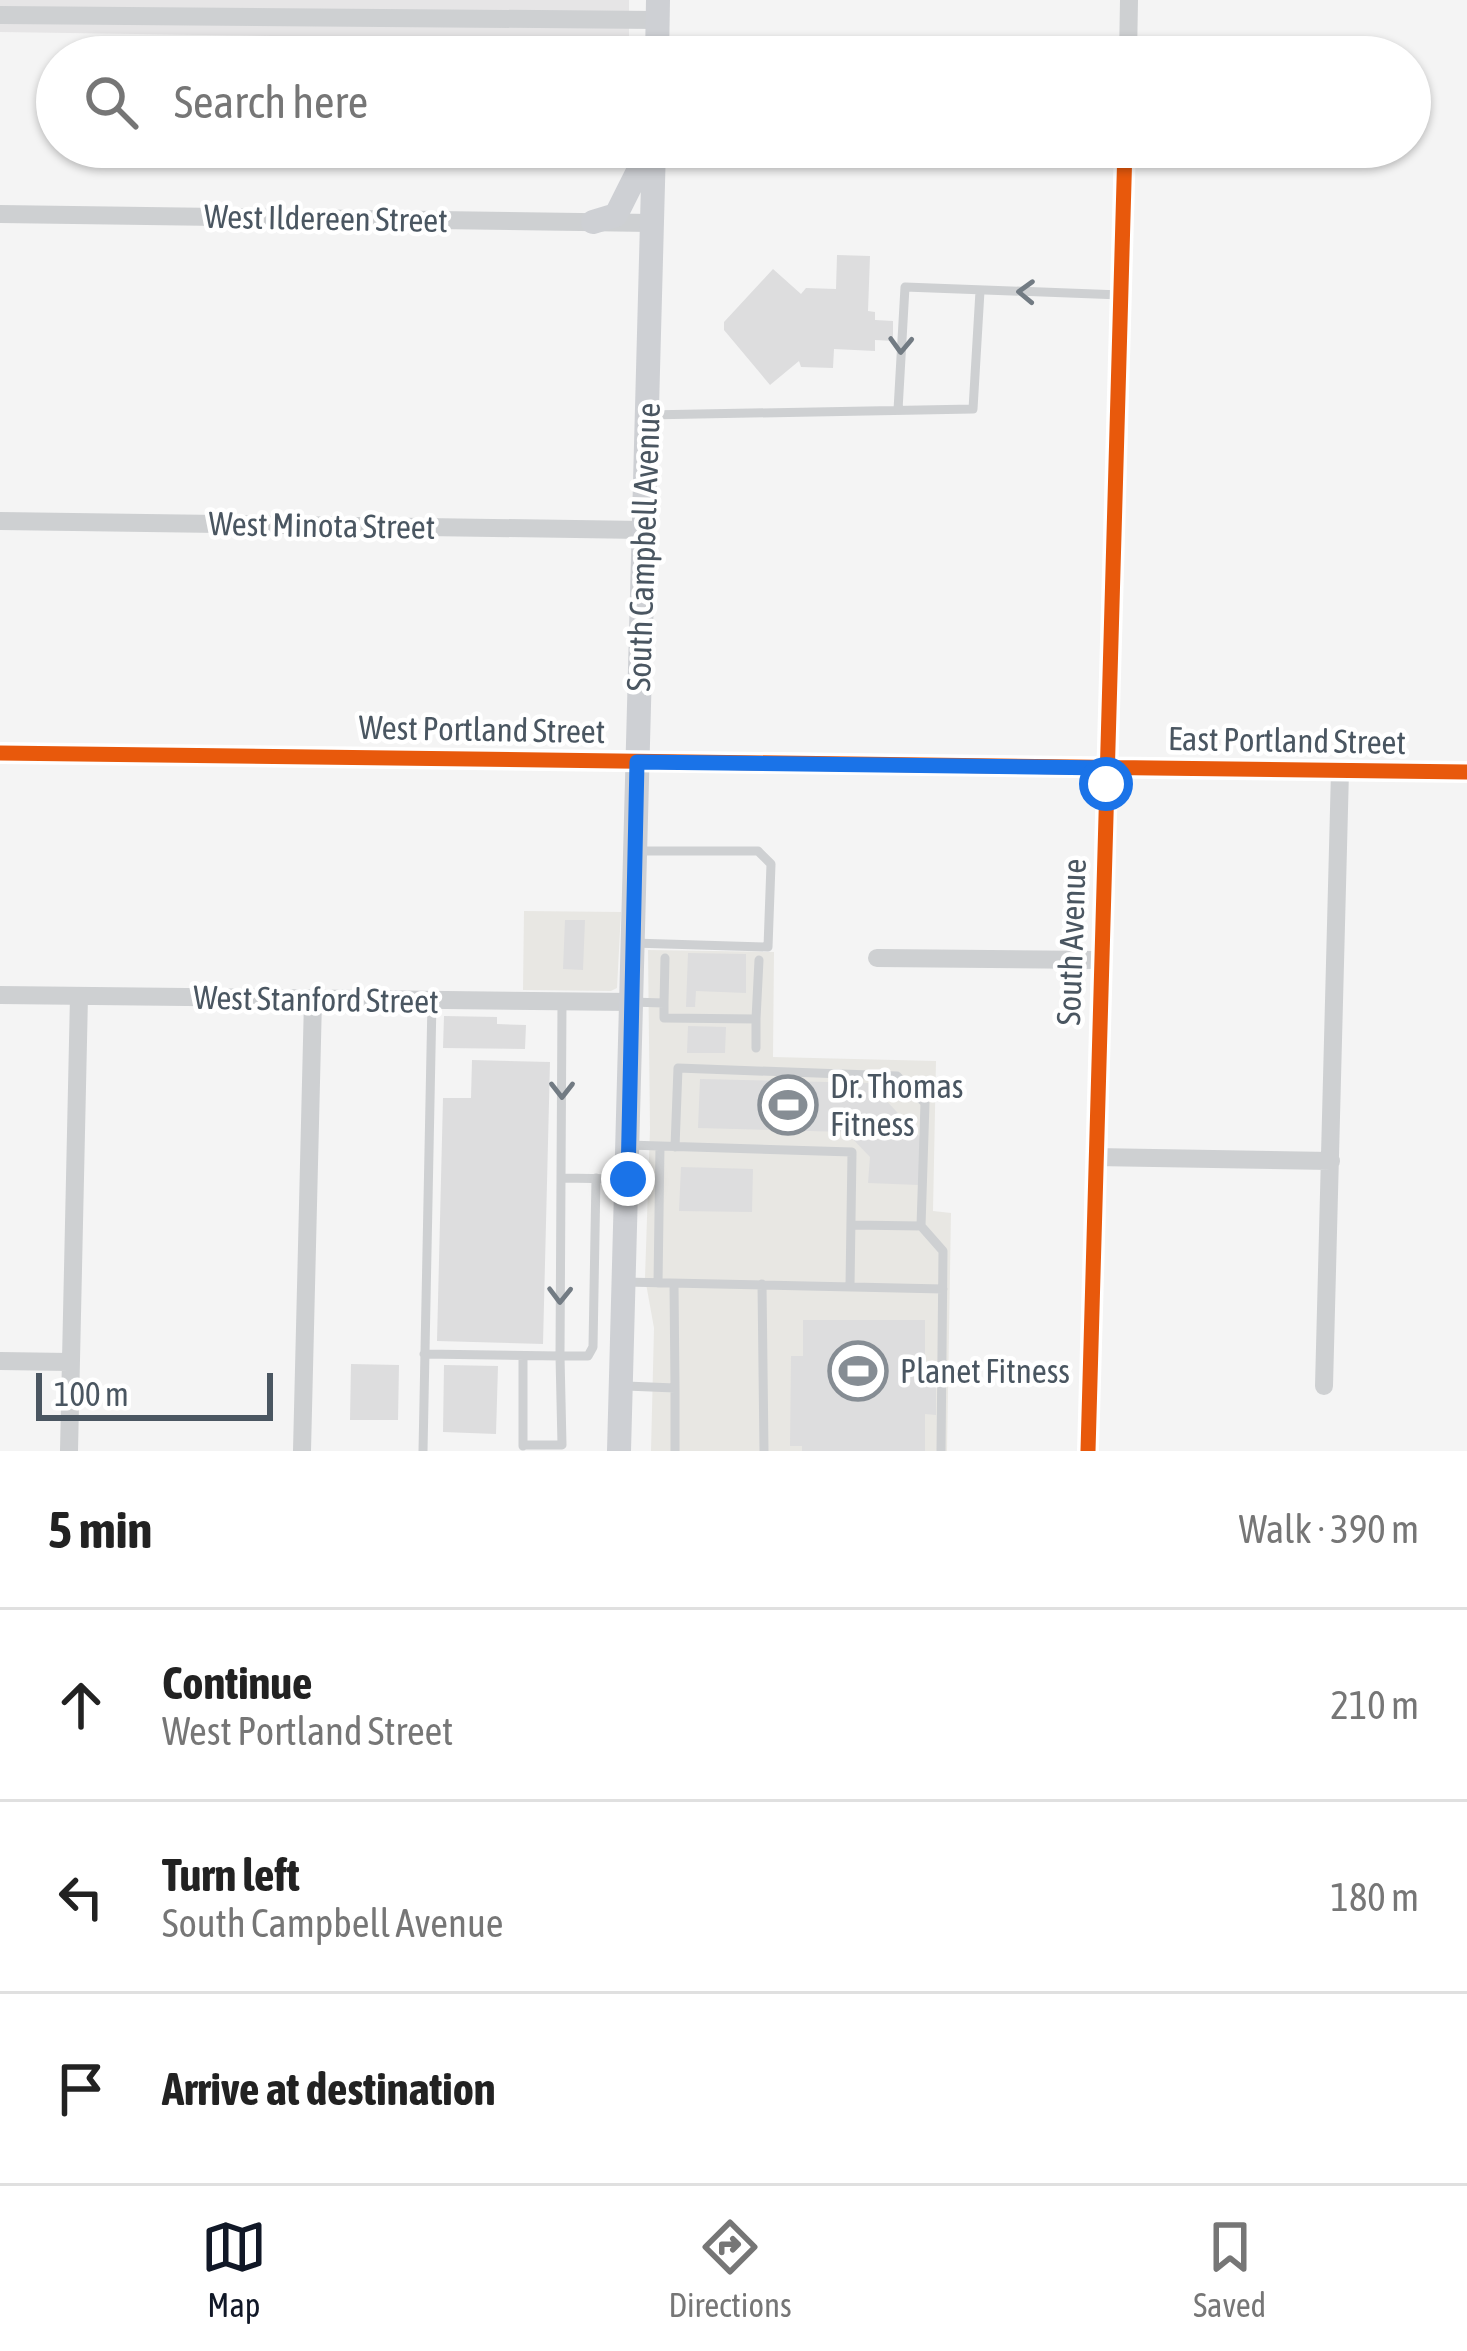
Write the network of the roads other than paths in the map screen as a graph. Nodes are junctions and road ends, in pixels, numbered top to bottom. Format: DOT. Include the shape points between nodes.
graph roads {
  1 [pos="1130,0"];
  2 [pos="45,8"];
  3 [pos="658,10"];
  4 [pos="0,15"];
  5 [pos="1129,36"];
  6 [pos="641,168"];
  7 [pos="652,168"];
  8 [pos="1124,168"];
  9 [pos="0,214"];
  10 [pos="593,222"];
  11 [pos="652,223"];
  12 [pos="980,290"];
  13 [pos="1121,295"];
  14 [pos="898,410"];
  15 [pos="647,415"];
  16 [pos="0,521"];
  17 [pos="644,530"];
  18 [pos="0,753"];
  19 [pos="637,762"];
  20 [pos="1107,768"];
  21 [pos="1340,771"];
  22 [pos="1467,772"];
  23 [pos="635,850"];
  24 [pos="633,943"];
  25 [pos="665,958"];
  26 [pos="878,958"];
  27 [pos="758,959"];
  28 [pos="1099,960"];
  29 [pos="0,994"];
  30 [pos="79,996"];
  31 [pos="313,1000"];
  32 [pos="432,1001"];
  33 [pos="562,1002"];
  34 [pos="631,1002"];
  35 [pos="664,1003"];
  36 [pos="756,1019"];
  37 [pos="756,1048"];
  38 [pos="628,1144"];
  39 [pos="660,1146"];
  40 [pos="675,1147"];
  41 [pos="1094,1157"];
  42 [pos="1331,1161"];
  43 [pos="562,1178"];
  44 [pos="596,1178"];
  45 [pos="628,1179"];
  46 [pos="852,1225"];
  47 [pos="921,1226"];
  48 [pos="624,1282"];
  49 [pos="658,1283"];
  50 [pos="762,1284"];
  51 [pos="674,1285"];
  52 [pos="850,1286"];
  53 [pos="943,1289"];
  54 [pos="424,1354"];
  55 [pos="523,1356"];
  56 [pos="560,1356"];
  57 [pos="0,1360"];
  58 [pos="70,1362"];
  59 [pos="621,1386"];
  60 [pos="1324,1386"];
  61 [pos="675,1388"];
  62 [pos="523,1448"];
  63 [pos="562,1448"];
  64 [pos="69,1451"];
  65 [pos="302,1451"];
  66 [pos="423,1451"];
  67 [pos="619,1451"];
  68 [pos="675,1451"];
  69 [pos="764,1451"];
  70 [pos="941,1451"];
  71 [pos="1088,1451"];
  1 -- 5 [label="street"];
  2 -- 3 [label="street"];
  2 -- 4 [label="street"];
  6 -- 10 [label="main road" via="616,215"];
  7 -- 11 [label="main road, South Campbell Avenue"];
  8 -- 13 [label="street, South Avenue"];
  9 -- 10 [label="street, West Ildereen Street"];
  10 -- 11 [label="street, West Ildereen Street"];
  11 -- 15 [label="main road, South Campbell Avenue"];
  13 -- 12 [label="lane, one-way"];
  12 -- 14 [label="lane" via="976,405"];
  12 -- 14 [label="lane, one-way" via="905,287"];
  13 -- 20 [label="street, South Avenue"];
  14 -- 15 [label="lane"];
  15 -- 17 [label="main road, South Campbell Avenue"];
  16 -- 17 [label="street, West Minota Street"];
  17 -- 19 [label="main road, South Campbell Avenue"];
  18 -- 19 [label="street, West Portland Street"];
  19 -- 20 [label="street, West Portland Street"];
  19 -- 23 [label="main road, South Campbell Avenue"];
  20 -- 21 [label="street, East Portland Street"];
  20 -- 28 [label="street, South Avenue"];
  21 -- 22 [label="street, East Portland Street"];
  21 -- 42 [label="street"];
  23 -- 24 [label="main road, South Campbell Avenue"];
  23 -- 24 [label="lane" via="758,851 771,864 768,947"];
  24 -- 34 [label="main road, South Campbell Avenue"];
  25 -- 35 [label="lane"];
  26 -- 28 [label="street"];
  27 -- 36 [label="lane"];
  28 -- 41 [label="street, South Avenue"];
  29 -- 30 [label="street, West Stanford Street"];
  30 -- 31 [label="street, West Stanford Street"];
  30 -- 58 [label="street"];
  31 -- 32 [label="street, West Stanford Street"];
  31 -- 65 [label="street"];
  32 -- 33 [label="street, West Stanford Street"];
  32 -- 54 [label="lane"];
  33 -- 34 [label="street, West Stanford Street"];
  33 -- 43 [label="lane, one-way"];
  34 -- 35 [label="lane"];
  34 -- 38 [label="main road, South Campbell Avenue"];
  35 -- 36 [label="lane" via="664,1018"];
  36 -- 37 [label="lane"];
  38 -- 39 [label="lane"];
  38 -- 45 [label="main road, South Campbell Avenue"];
  39 -- 40 [label="lane"];
  39 -- 49 [label="lane"];
  40 -- 46 [label="lane" via="852,1153"];
  40 -- 47 [label="lane" via="679,1068 897,1076 926,1103"];
  41 -- 42 [label="street"];
  41 -- 71 [label="street, South Avenue"];
  42 -- 60 [label="street"];
  43 -- 44 [label="lane"];
  43 -- 56 [label="lane, one-way"];
  44 -- 45 [label="lane"];
  44 -- 56 [label="lane" via="592,1347 588,1356"];
  45 -- 48 [label="main road, South Campbell Avenue"];
  46 -- 47 [label="lane"];
  46 -- 52 [label="lane"];
  47 -- 53 [label="lane" via="944,1251"];
  48 -- 49 [label="lane"];
  48 -- 59 [label="main road, South Campbell Avenue"];
  49 -- 51 [label="lane"];
  50 -- 51 [label="lane"];
  50 -- 52 [label="lane"];
  50 -- 69 [label="lane"];
  51 -- 61 [label="lane"];
  52 -- 53 [label="lane"];
  53 -- 70 [label="lane"];
  54 -- 55 [label="lane"];
  54 -- 66 [label="lane"];
  55 -- 56 [label="lane"];
  55 -- 62 [label="lane"];
  56 -- 63 [label="lane"];
  57 -- 58 [label="street"];
  58 -- 64 [label="street"];
  59 -- 61 [label="lane"];
  59 -- 67 [label="main road, South Campbell Avenue"];
  61 -- 68 [label="lane"];
  62 -- 63 [label="lane"];
}
